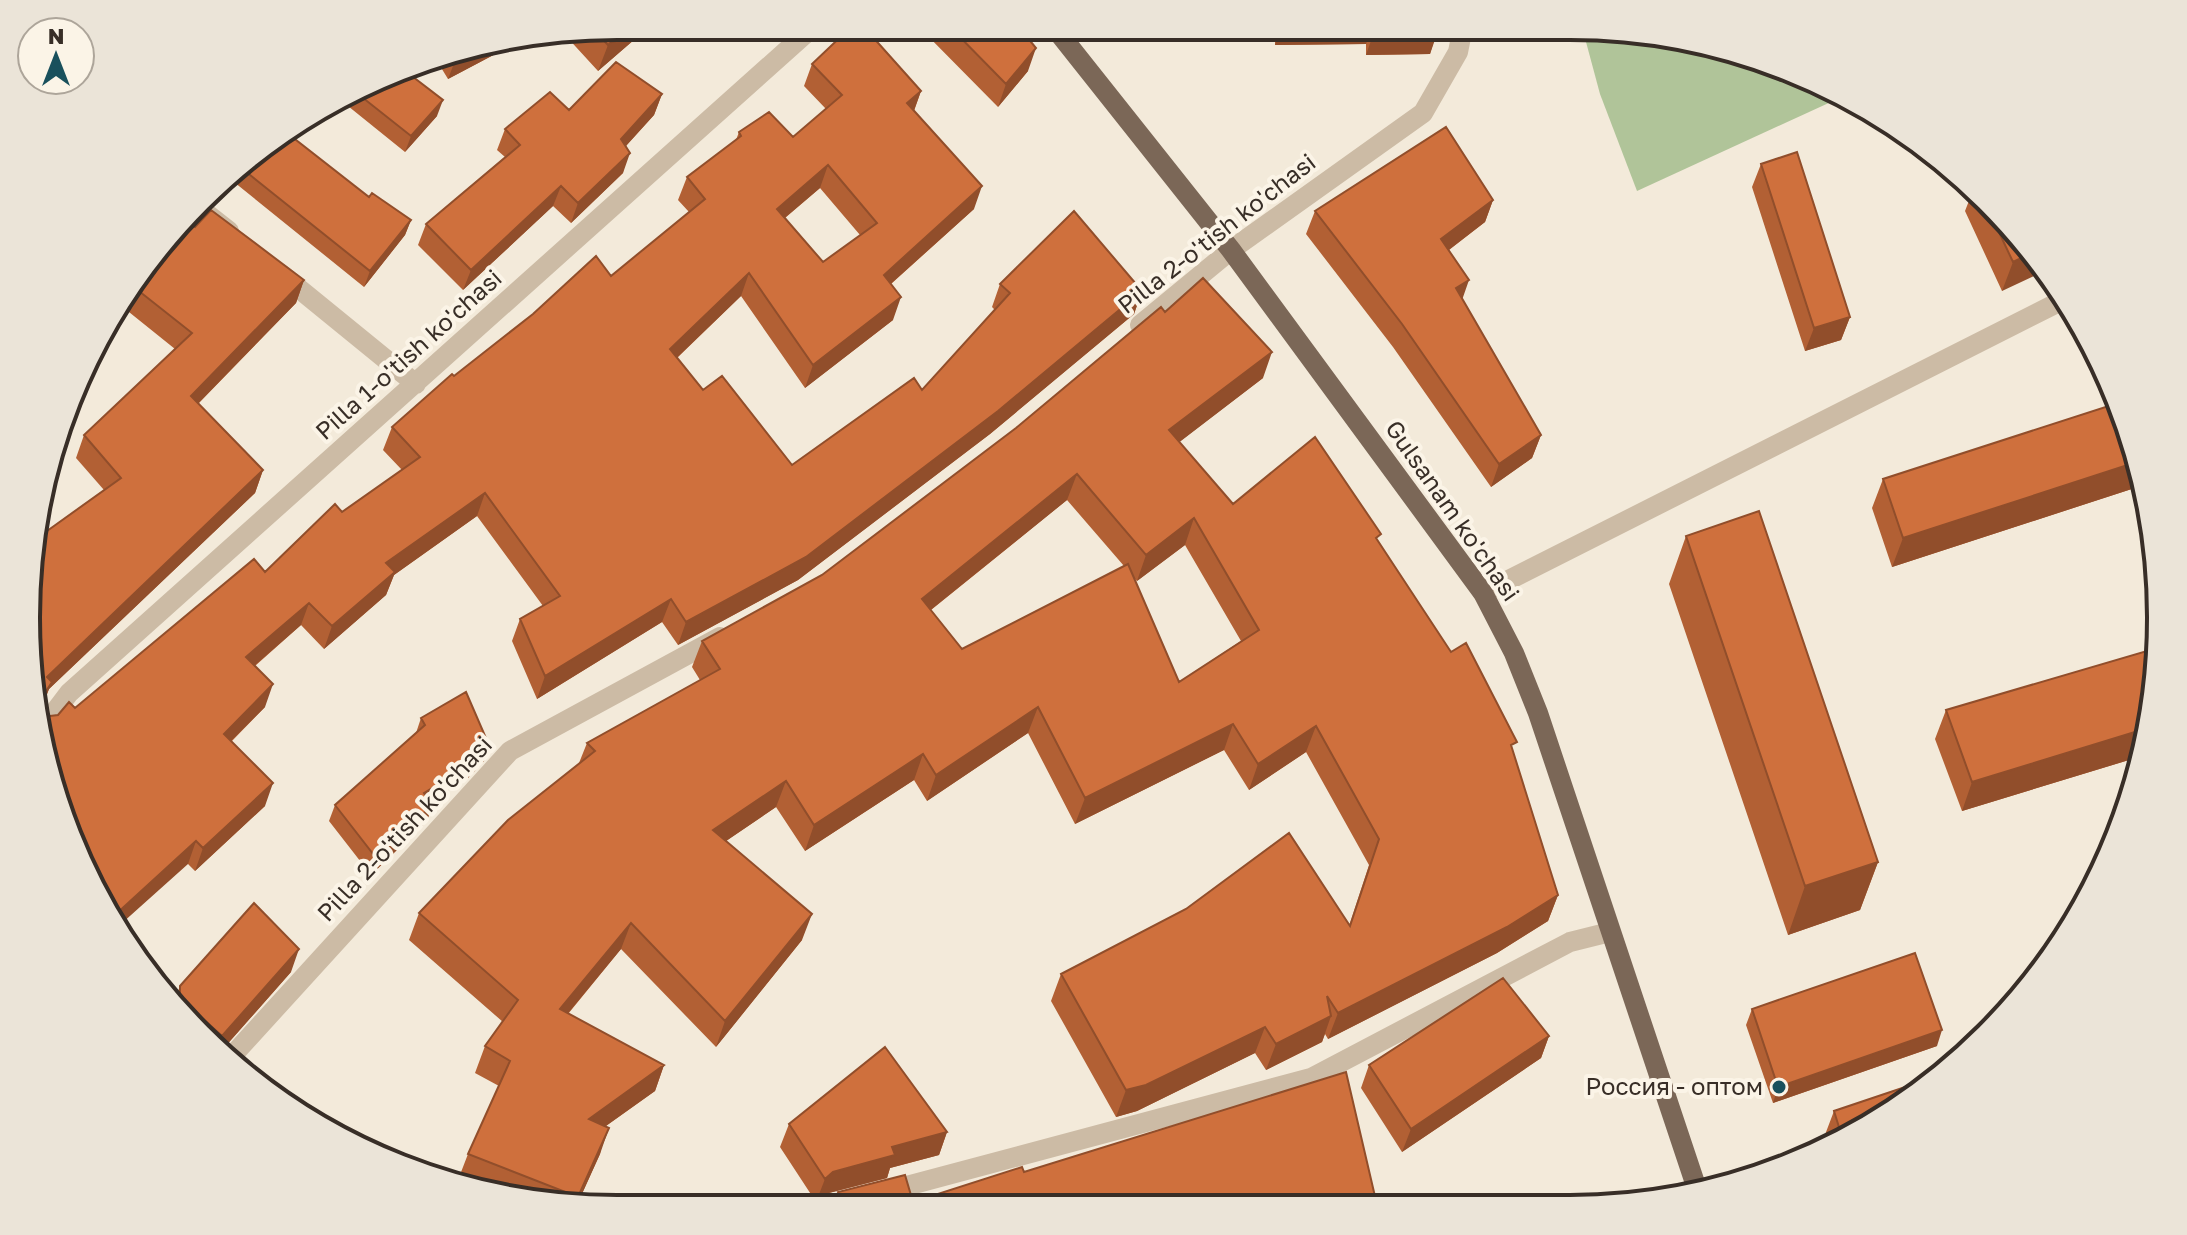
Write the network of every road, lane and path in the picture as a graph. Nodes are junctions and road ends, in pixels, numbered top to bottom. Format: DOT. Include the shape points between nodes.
graph roads {
  1 [pos="798,40"];
  2 [pos="1064,40"];
  3 [pos="1460,40"];
  4 [pos="206,213"];
  5 [pos="240,240"];
  6 [pos="1231,250"];
  7 [pos="263,259"];
  8 [pos="2055,304"];
  9 [pos="1120,342"];
  10 [pos="416,384"];
  11 [pos="1483,593"];
  12 [pos="735,629"];
  13 [pos="49,719"];
  14 [pos="1610,932"];
  15 [pos="236,1051"];
  16 [pos="1694,1181"];
  17 [pos="873,1195"];
  1 -- 10 [label="street, Pilla 1-o'tish ko'chasi"];
  2 -- 6 [label="main road, Gulsanam ko'chasi"];
  3 -- 6 [label="street, Pilla 2-o'tish ko'chasi" via="1423,113"];
  4 -- 5 [label="street"];
  6 -- 9 [label="street, Pilla 2-o'tish ko'chasi"];
  6 -- 11 [label="main road, Gulsanam ko'chasi"];
  7 -- 10 [label="street"];
  8 -- 11 [label="street"];
  10 -- 13 [label="street, Pilla 1-o'tish ko'chasi" via="69,693"];
  11 -- 14 [label="main road, Gulsanam ko'chasi" via="1538,713"];
  12 -- 15 [label="street, Pilla 2-o'tish ko'chasi" via="510,751"];
  14 -- 16 [label="main road, Gulsanam ko'chasi"];
  14 -- 17 [label="street" via="1570,942 1311,1078"];
}
